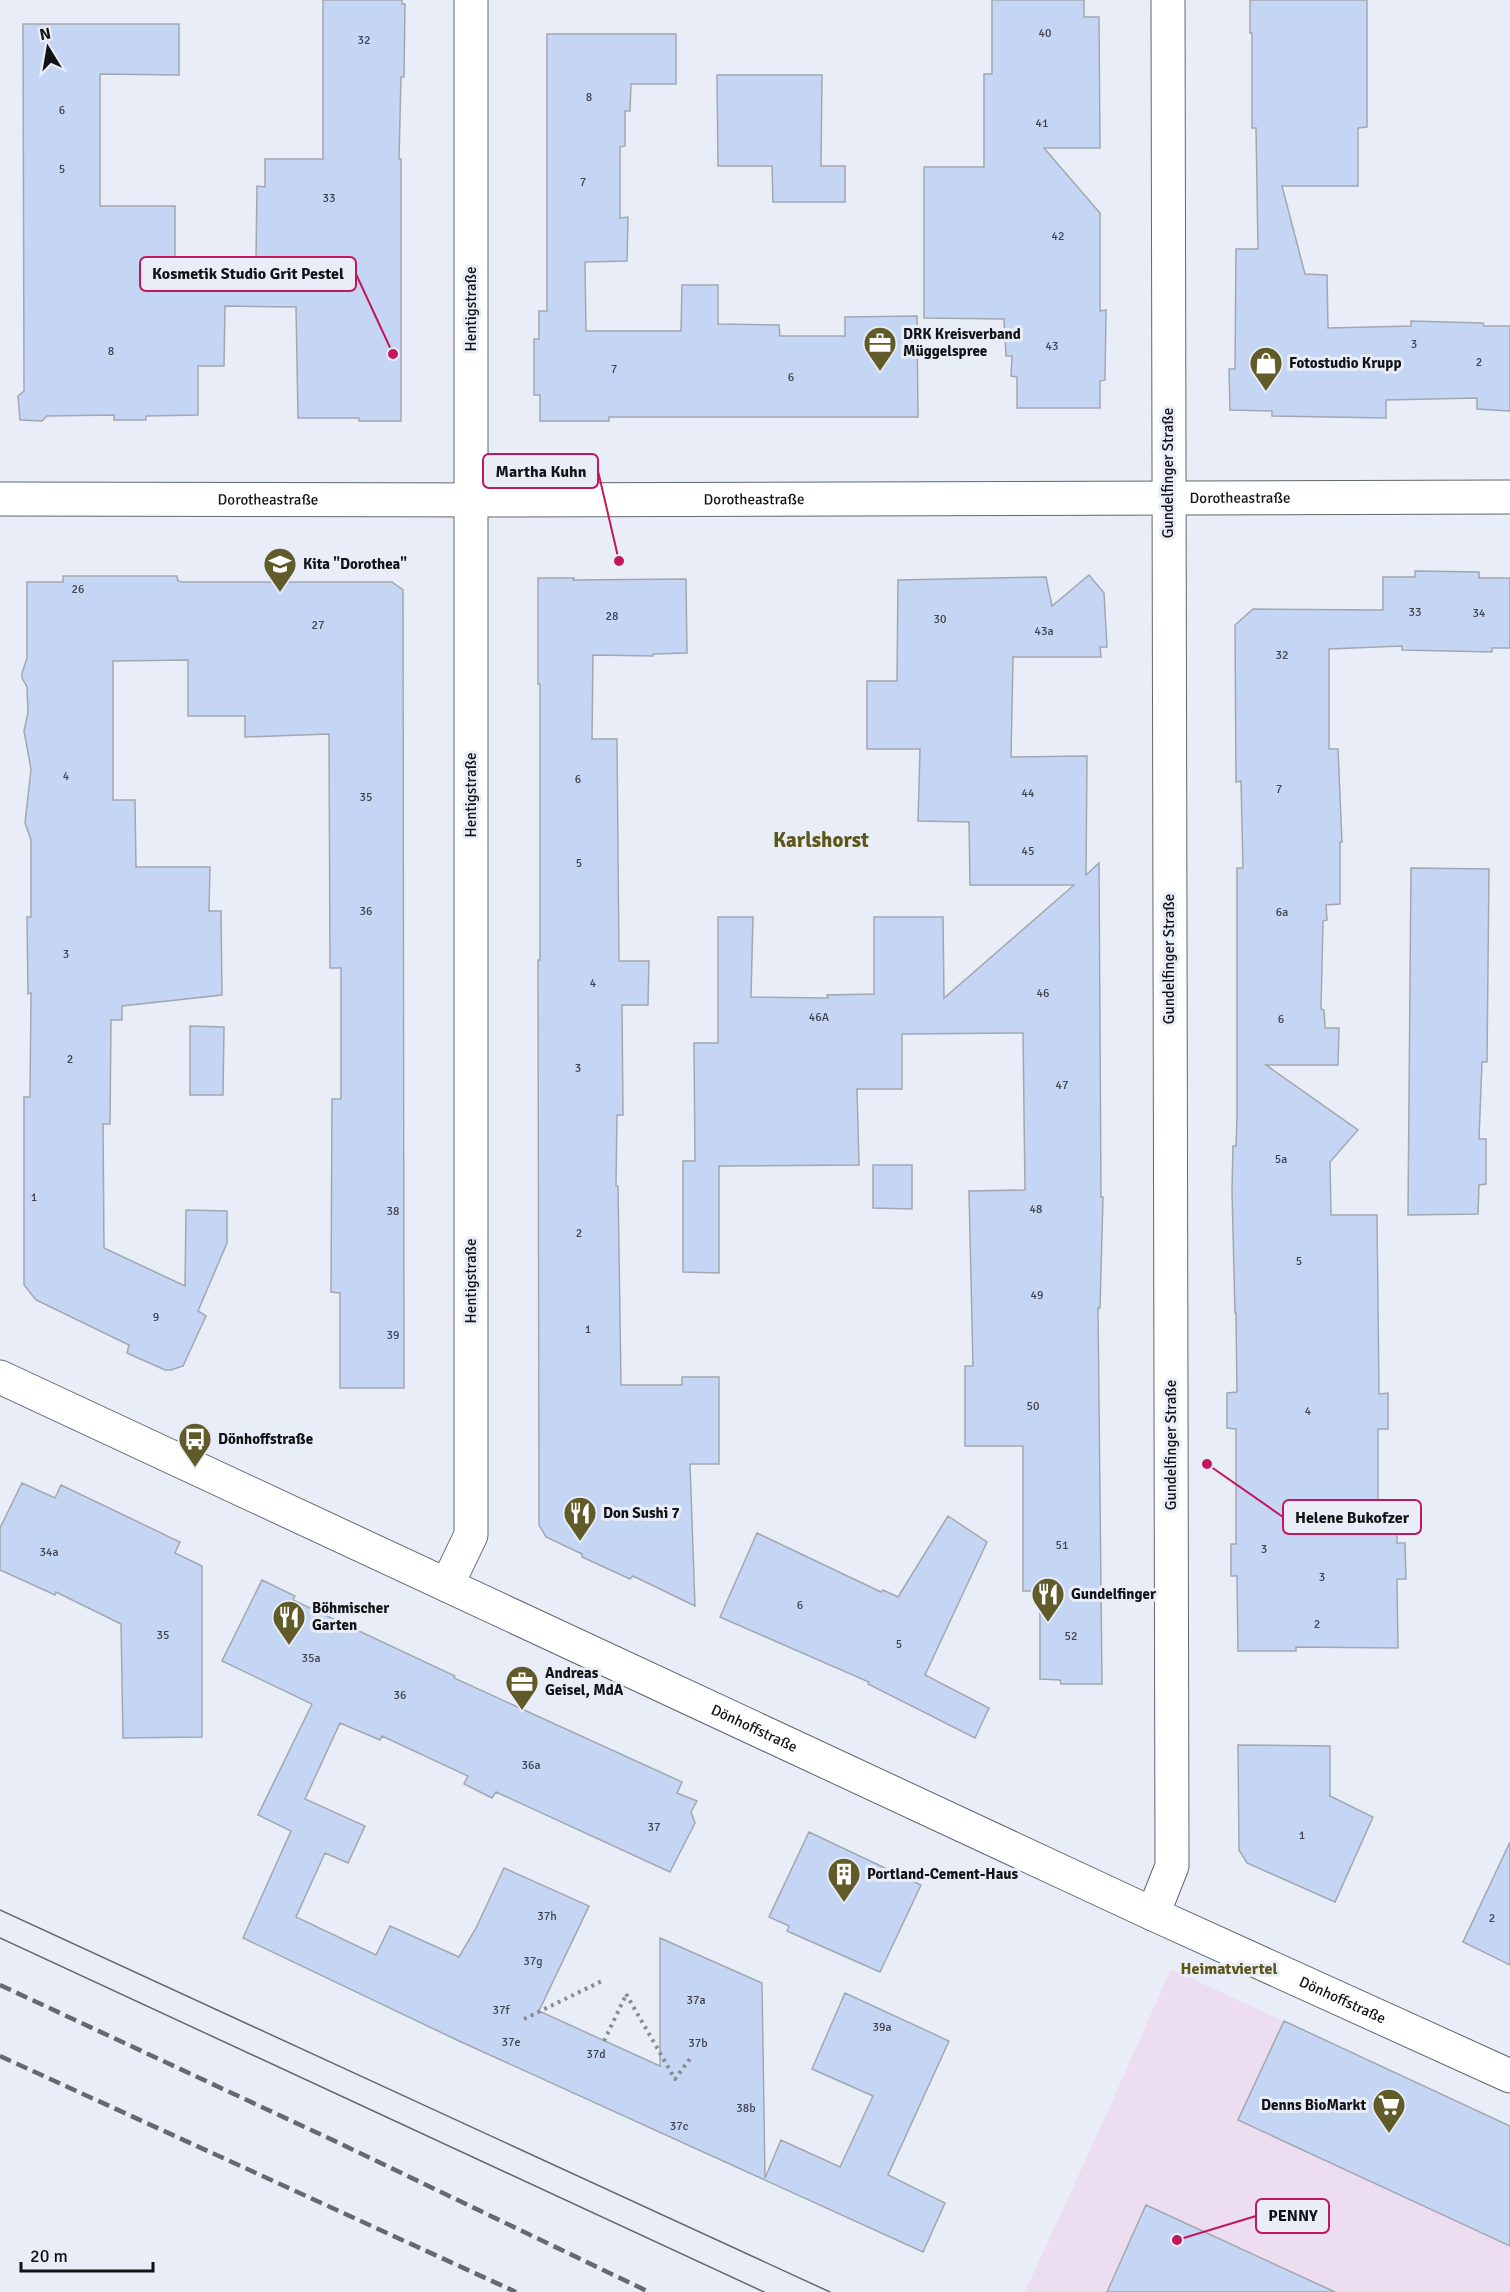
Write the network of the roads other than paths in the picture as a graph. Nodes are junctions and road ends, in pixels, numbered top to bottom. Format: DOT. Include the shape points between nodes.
graph roads {
  1 [pos="471,0"];
  2 [pos="1168,0"];
  3 [pos="1510,497"];
  4 [pos="1168,498"];
  5 [pos="0,499"];
  6 [pos="470,500"];
  7 [pos="0,1377"];
  8 [pos="447,1585"];
  9 [pos="1153,1914"];
  10 [pos="1510,2076"];
  1 -- 6 [label="street, Hentigstraße"];
  2 -- 4 [label="street, Gundelfinger Straße"];
  3 -- 4 [label="street, Dorotheastraße"];
  4 -- 6 [label="street, Dorotheastraße"];
  4 -- 9 [label="street, Gundelfinger Straße" via="1172,1866"];
  5 -- 6 [label="street, Dorotheastraße"];
  6 -- 8 [label="street, Hentigstraße" via="471,1535"];
  7 -- 8 [label="street, Dönhoffstraße"];
  8 -- 9 [label="street, Dönhoffstraße"];
  9 -- 10 [label="street, Dönhoffstraße"];
}
